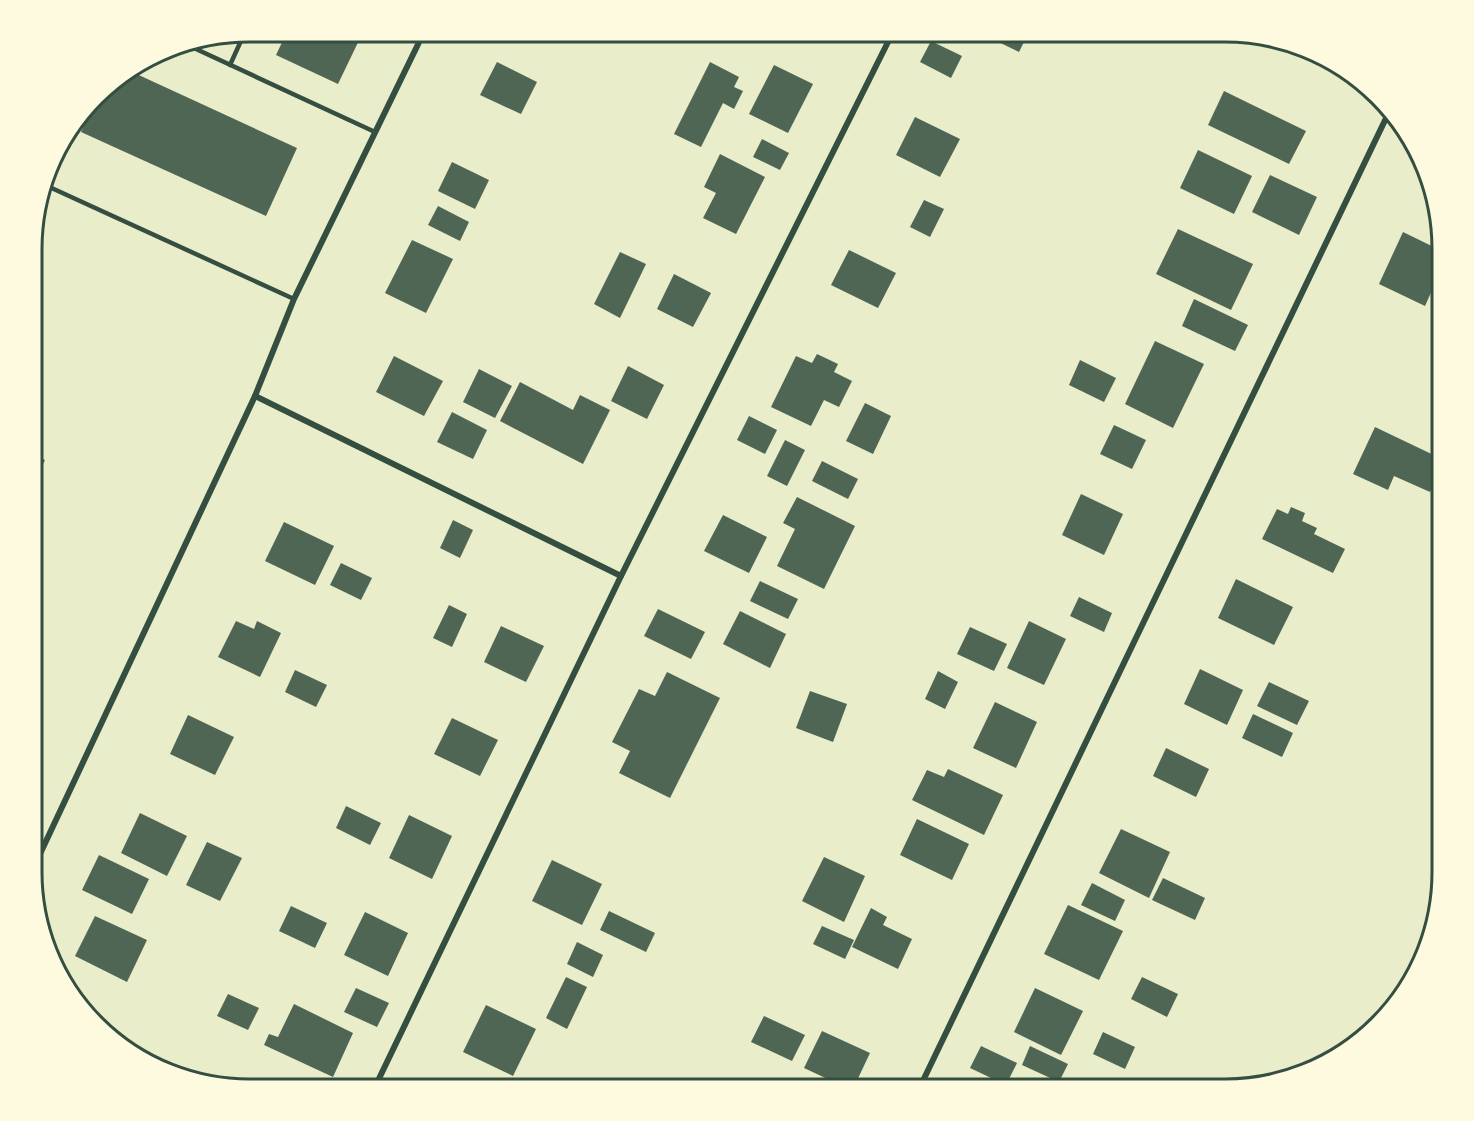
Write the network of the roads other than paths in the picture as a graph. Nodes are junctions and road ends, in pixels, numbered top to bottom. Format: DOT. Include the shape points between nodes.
graph roads {
  1 [pos="419,42"];
  2 [pos="888,42"];
  3 [pos="240,43"];
  4 [pos="197,49"];
  5 [pos="230,65"];
  6 [pos="1386,119"];
  7 [pos="375,132"];
  8 [pos="52,188"];
  9 [pos="294,299"];
  10 [pos="255,396"];
  11 [pos="621,576"];
  12 [pos="42,850"];
  13 [pos="379,1079"];
  14 [pos="924,1079"];
  1 -- 7 [label="street"];
  2 -- 11 [label="street"];
  3 -- 5 [label="lane"];
  4 -- 5 [label="lane"];
  5 -- 7 [label="lane"];
  6 -- 14 [label="street"];
  7 -- 9 [label="street"];
  8 -- 9 [label="lane"];
  9 -- 10 [label="street"];
  10 -- 11 [label="street"];
  10 -- 12 [label="street"];
  11 -- 13 [label="street"];
}
